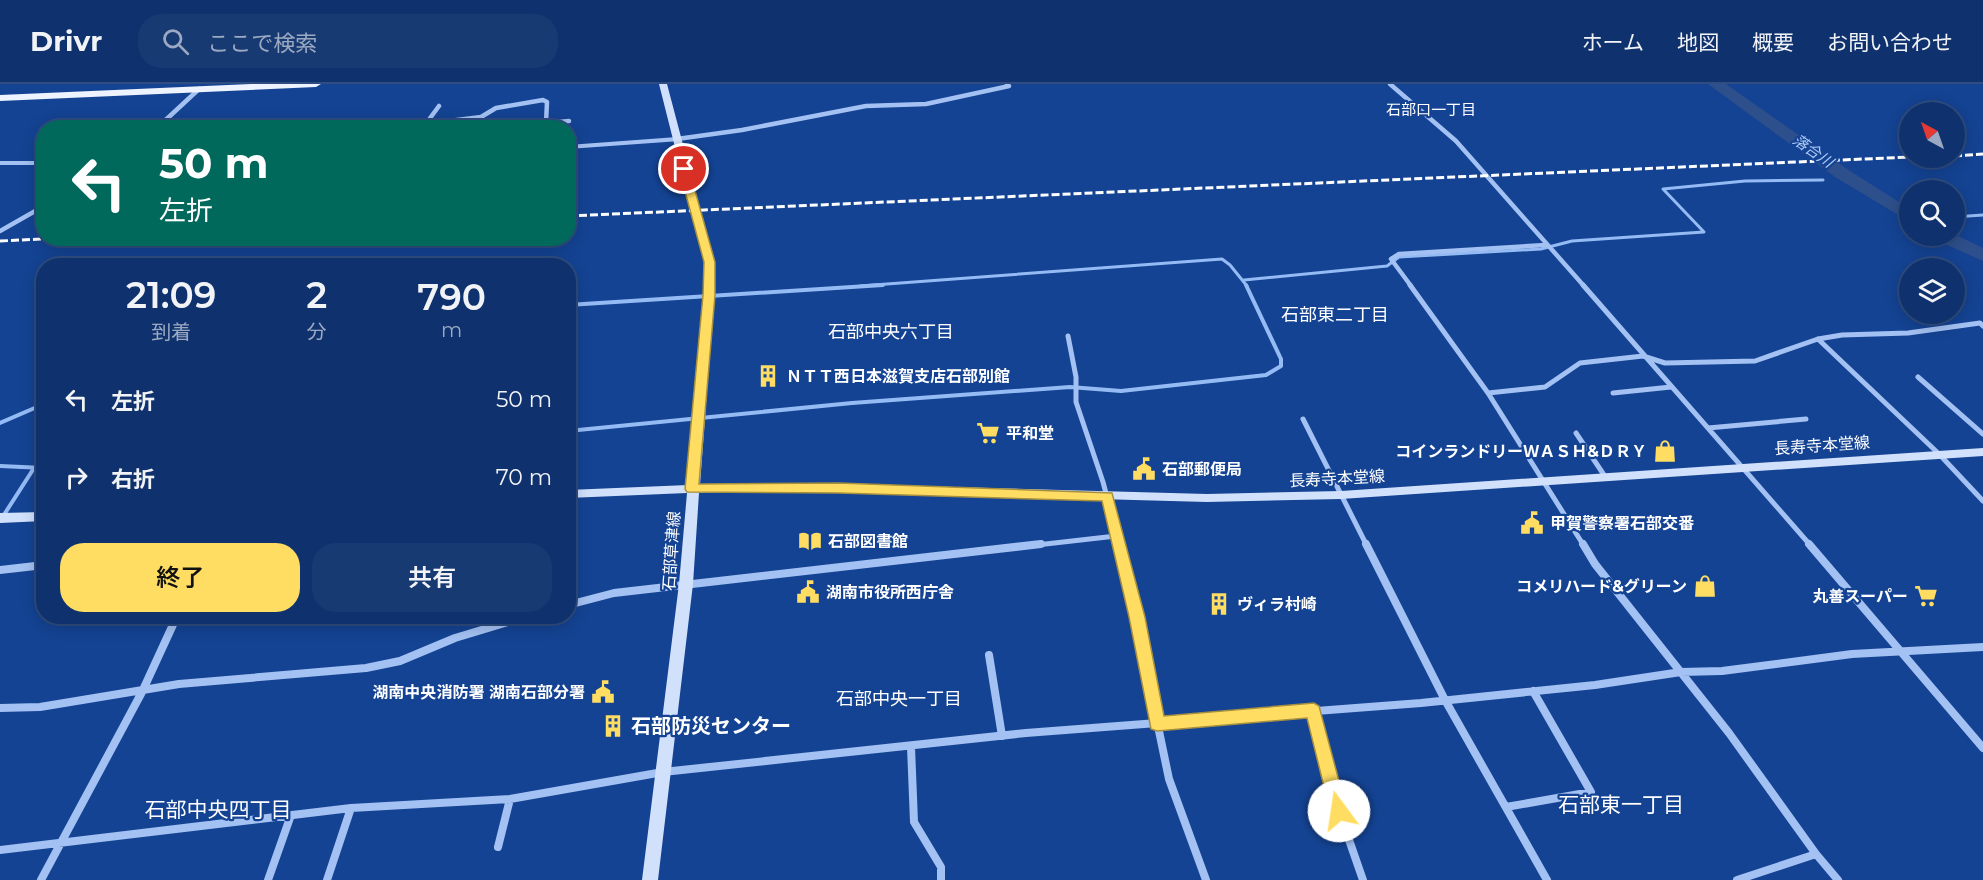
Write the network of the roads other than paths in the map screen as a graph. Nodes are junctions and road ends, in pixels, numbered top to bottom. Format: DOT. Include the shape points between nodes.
graph roads {
  1 [pos="316,84"];
  2 [pos="663,84"];
  3 [pos="1007,84"];
  4 [pos="1390,84"];
  5 [pos="199,90"];
  6 [pos="0,98"];
  7 [pos="439,106"];
  8 [pos="481,117"];
  9 [pos="166,120"];
  10 [pos="428,120"];
  11 [pos="462,120"];
  12 [pos="482,120"];
  13 [pos="546,120"];
  14 [pos="677,140"];
  15 [pos="576,146"];
  16 [pos="0,163"];
  17 [pos="36,163"];
  18 [pos="36,211"];
  19 [pos="0,231"];
  20 [pos="1546,245"];
  21 [pos="1982,324"];
  22 [pos="1068,336"];
  23 [pos="1818,339"];
  24 [pos="1643,356"];
  25 [pos="1918,377"];
  26 [pos="1671,387"];
  27 [pos="1488,393"];
  28 [pos="1613,393"];
  29 [pos="1303,418"];
  30 [pos="1806,419"];
  31 [pos="1708,428"];
  32 [pos="1575,433"];
  33 [pos="1983,434"];
  34 [pos="1983,452"];
  35 [pos="1939,454"];
  36 [pos="1742,467"];
  37 [pos="1606,477"];
  38 [pos="1544,482"];
  39 [pos="692,489"];
  40 [pos="576,494"];
  41 [pos="1341,495"];
  42 [pos="1108,496"];
  43 [pos="1983,501"];
  44 [pos="36,516"];
  45 [pos="0,518"];
  46 [pos="1116,536"];
  47 [pos="36,567"];
  48 [pos="0,570"];
  49 [pos="686,584"];
  50 [pos="576,603"];
  51 [pos="173,624"];
  52 [pos="501,624"];
  53 [pos="1983,646"];
  54 [pos="1902,651"];
  55 [pos="989,654"];
  56 [pos="1681,672"];
  57 [pos="142,692"];
  58 [pos="1533,692"];
  59 [pos="1444,700"];
  60 [pos="0,708"];
  61 [pos="1314,711"];
  62 [pos="1157,724"];
  63 [pos="1002,736"];
  64 [pos="910,747"];
  65 [pos="1983,748"];
  66 [pos="663,772"];
  67 [pos="510,799"];
  68 [pos="1506,807"];
  69 [pos="351,808"];
  70 [pos="291,815"];
  71 [pos="60,842"];
  72 [pos="498,847"];
  73 [pos="0,850"];
  74 [pos="1816,854"];
  75 [pos="41,880"];
  76 [pos="268,880"];
  77 [pos="327,880"];
  78 [pos="651,880"];
  79 [pos="941,880"];
  80 [pos="1206,880"];
  81 [pos="1363,880"];
  82 [pos="1547,880"];
  83 [pos="1737,880"];
  84 [pos="1838,880"];
  1 -- 5 [label="main road"];
  2 -- 14 [label="main road, 石部草津線"];
  3 -- 14 [label="street" via="926,104 866,106"];
  4 -- 20 [label="street" via="1456,141"];
  5 -- 6 [label="main road"];
  5 -- 9 [label="street"];
  7 -- 10 [label="street"];
  8 -- 11 [label="street"];
  8 -- 12 [label="street"];
  8 -- 13 [label="street" via="496,108 543,100 547,102"];
  14 -- 15 [label="street"];
  14 -- 39 [label="main road, 石部草津線" via="709,262"];
  16 -- 17 [label="street"];
  18 -- 19 [label="street"];
  20 -- 24 [label="street"];
  20 -- 27 [label="street" via="1399,254 1391,259"];
  21 -- 23 [label="street"];
  22 -- 42 [label="street" via="1076,377 1076,402"];
  23 -- 24 [label="street" via="1755,361 1665,363"];
  23 -- 35 [label="street"];
  24 -- 26 [label="street"];
  24 -- 27 [label="street" via="1580,363 1545,387"];
  25 -- 33 [label="street"];
  26 -- 28 [label="street"];
  26 -- 31 [label="street"];
  27 -- 38 [label="street"];
  29 -- 41 [label="street"];
  30 -- 31 [label="street"];
  31 -- 36 [label="street"];
  32 -- 37 [label="street"];
  34 -- 35 [label="main road, 長寿寺本堂線"];
  35 -- 36 [label="main road, 長寿寺本堂線"];
  35 -- 43 [label="street"];
  36 -- 37 [label="main road, 長寿寺本堂線"];
  36 -- 54 [label="street"];
  37 -- 38 [label="main road, 長寿寺本堂線"];
  38 -- 41 [label="main road, 長寿寺本堂線"];
  38 -- 56 [label="street" via="1595,564"];
  39 -- 40 [label="main road, 長寿寺本堂線"];
  39 -- 42 [label="main road, 長寿寺本堂線" via="839,488"];
  39 -- 49 [label="main road, 石部草津線"];
  41 -- 42 [label="main road, 長寿寺本堂線"];
  41 -- 59 [label="street"];
  42 -- 46 [label="street"];
  44 -- 45 [label="main road"];
  46 -- 49 [label="street"];
  46 -- 62 [label="street" via="1137,617"];
  47 -- 48 [label="street"];
  49 -- 50 [label="street" via="614,593"];
  49 -- 66 [label="main road, 石部草津線"];
  51 -- 57 [label="street"];
  52 -- 57 [label="street" via="400,661 366,668 179,684"];
  53 -- 54 [label="street"];
  54 -- 56 [label="street"];
  54 -- 65 [label="street"];
  55 -- 63 [label="street"];
  56 -- 58 [label="street"];
  56 -- 74 [label="street"];
  57 -- 60 [label="street" via="40,707"];
  57 -- 71 [label="street"];
  58 -- 59 [label="street"];
  58 -- 68 [label="street" via="1591,792"];
  59 -- 61 [label="street"];
  59 -- 68 [label="street"];
  61 -- 62 [label="street"];
  61 -- 81 [label="street" via="1339,811"];
  62 -- 63 [label="street"];
  62 -- 80 [label="street" via="1169,779"];
  63 -- 64 [label="street"];
  64 -- 66 [label="street"];
  64 -- 79 [label="street" via="914,822 940,867"];
  66 -- 67 [label="street"];
  66 -- 78 [label="main road, 石部草津線"];
  67 -- 69 [label="street"];
  67 -- 72 [label="street"];
  68 -- 82 [label="street"];
  69 -- 70 [label="street"];
  69 -- 77 [label="street"];
  70 -- 71 [label="street"];
  70 -- 76 [label="street"];
  71 -- 73 [label="street"];
  71 -- 75 [label="street"];
  74 -- 83 [label="street"];
  74 -- 84 [label="street"];
}
